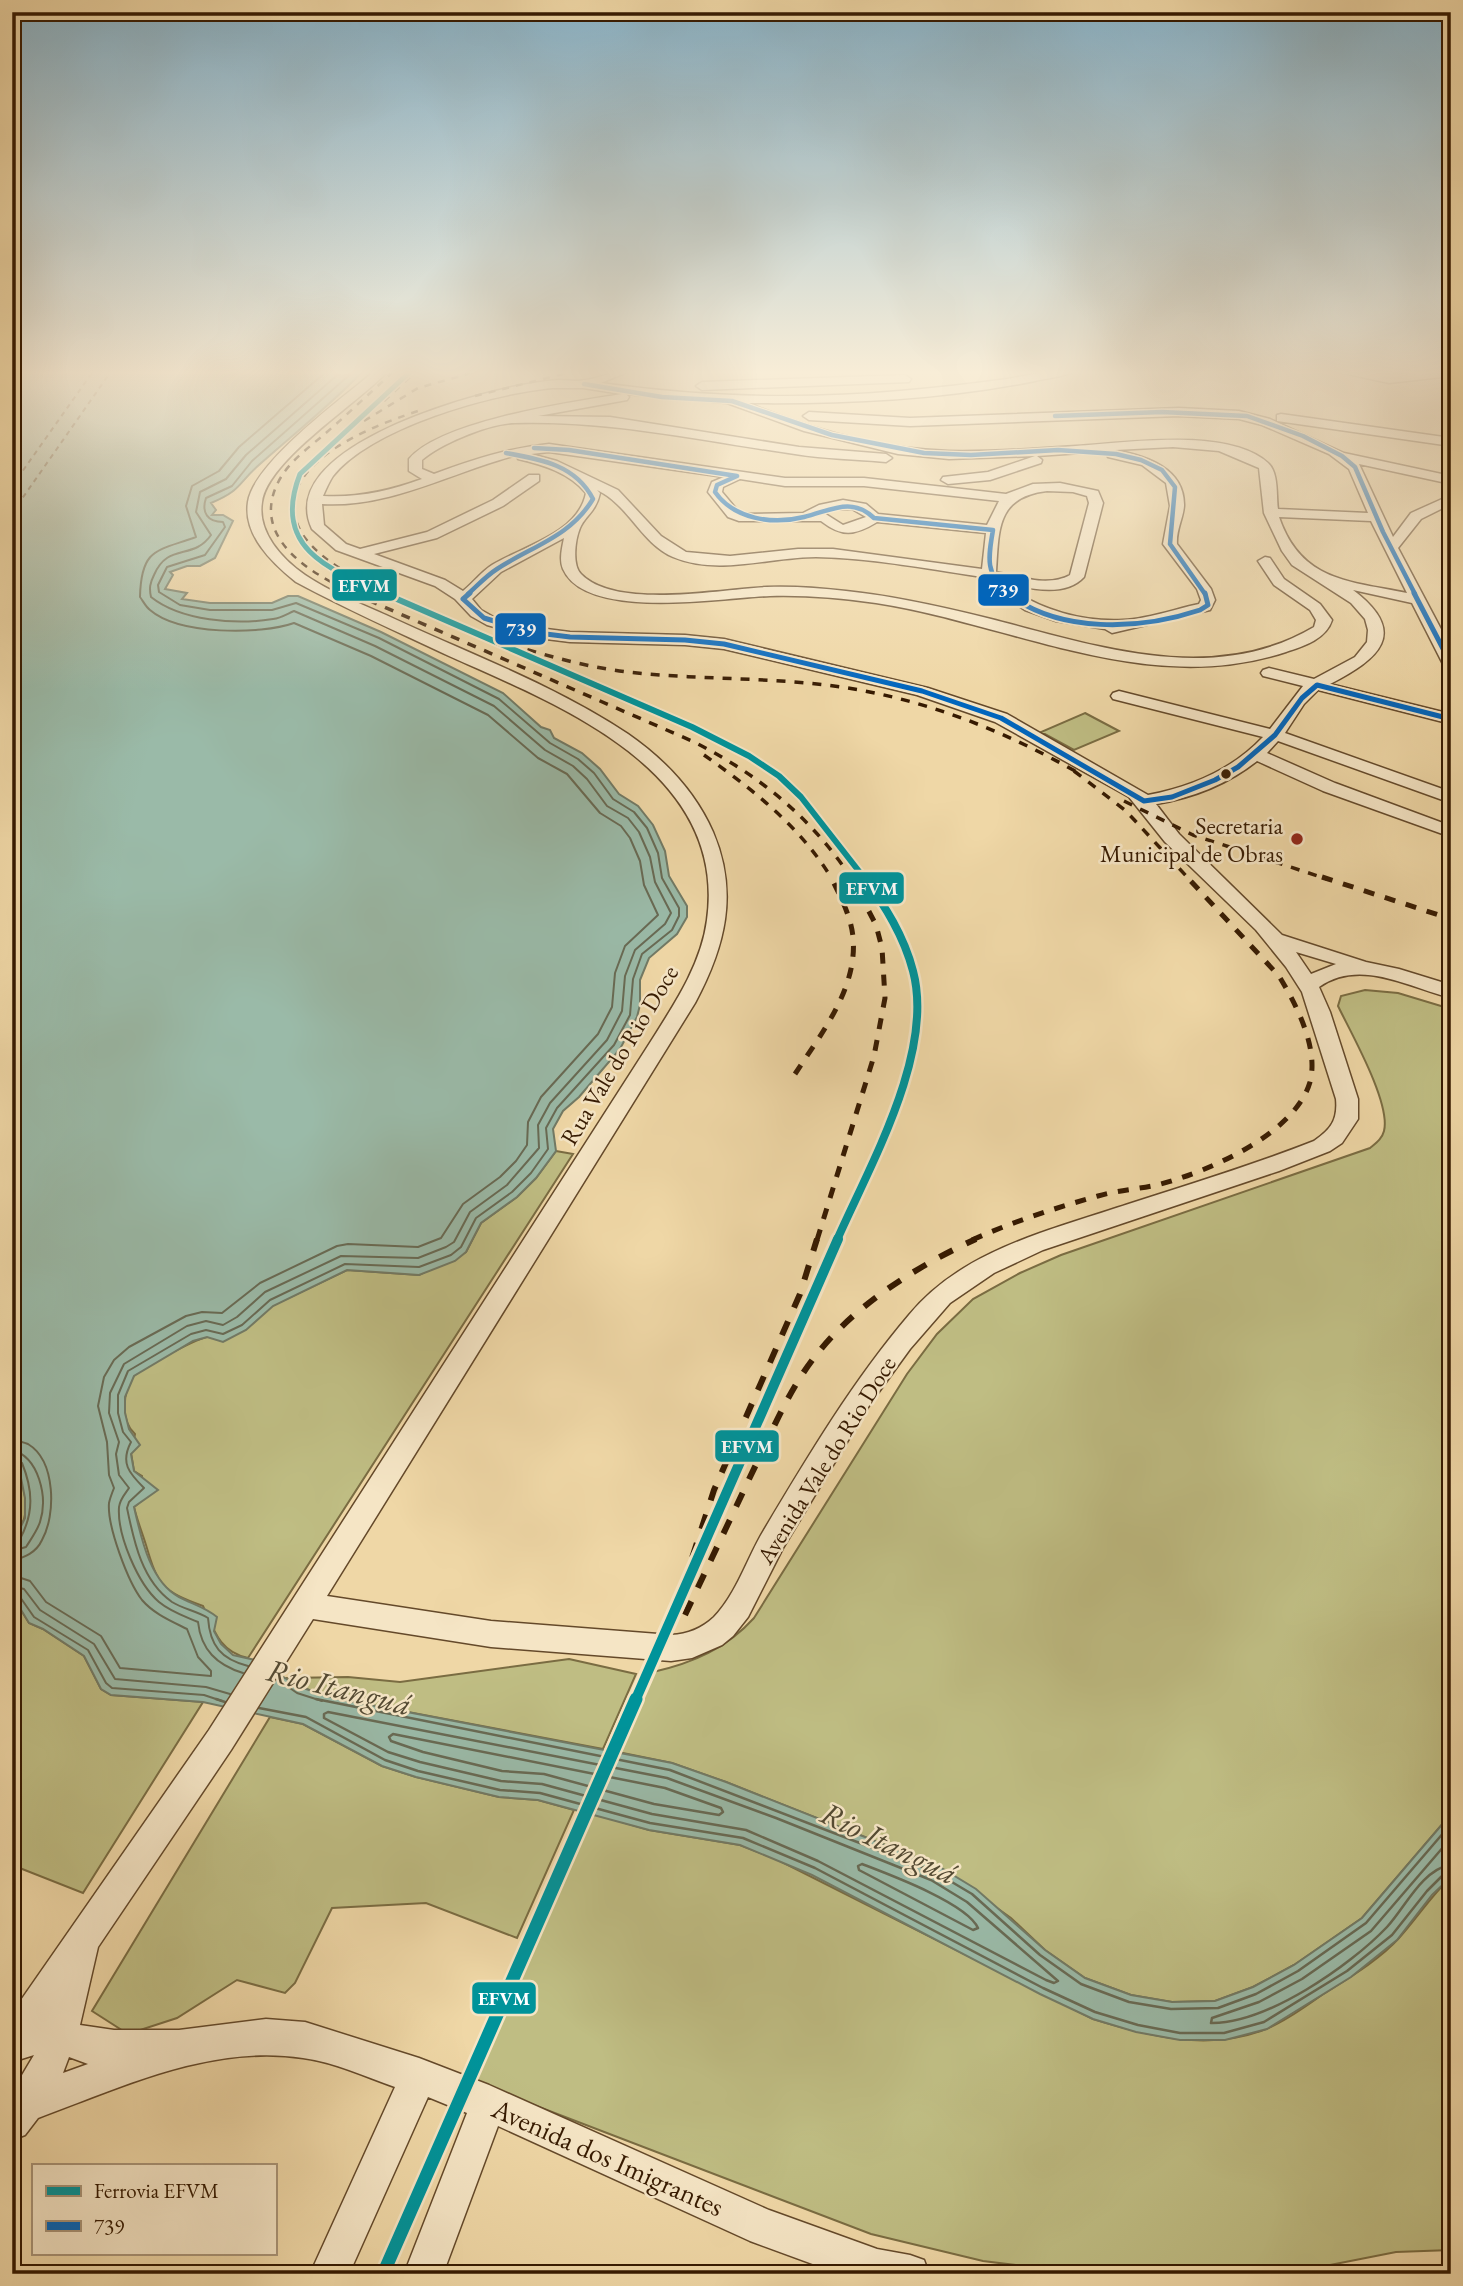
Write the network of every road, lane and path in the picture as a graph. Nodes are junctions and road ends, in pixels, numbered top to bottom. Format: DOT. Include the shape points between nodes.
graph roads {
  1 [pos="1430,476"];
  2 [pos="268,477"];
  3 [pos="327,477"];
  4 [pos="428,477"];
  5 [pos="440,477"];
  6 [pos="576,477"];
  7 [pos="735,477"];
  8 [pos="743,477"];
  9 [pos="985,477"];
  10 [pos="1169,477"];
  11 [pos="1268,477"];
  12 [pos="1359,477"];
  13 [pos="1434,477"];
  14 [pos="534,478"];
  15 [pos="433,479"];
  16 [pos="1451,480"];
  17 [pos="864,482"];
  18 [pos="1009,498"];
  19 [pos="315,499"];
  20 [pos="1448,500"];
  21 [pos="1271,513"];
  22 [pos="811,514"];
  23 [pos="1376,517"];
  24 [pos="874,518"];
  25 [pos="573,527"];
  26 [pos="839,528"];
  27 [pos="993,530"];
  28 [pos="1392,547"];
  29 [pos="358,554"];
  30 [pos="831,554"];
  31 [pos="1265,561"];
  32 [pos="989,573"];
  33 [pos="1314,573"];
  34 [pos="847,595"];
  35 [pos="463,599"];
  36 [pos="1419,600"];
  37 [pos="1127,625"];
  38 [pos="1033,635"];
  39 [pos="1451,664"];
  40 [pos="1269,673"];
  41 [pos="1317,685"];
  42 [pos="1119,696"];
  43 [pos="1451,719"];
  44 [pos="1275,735"];
  45 [pos="1255,754"];
  46 [pos="1451,798"];
  47 [pos="1144,801"];
  48 [pos="1451,832"];
  49 [pos="1279,945"];
  50 [pos="1335,970"];
  51 [pos="1387,973"];
  52 [pos="1364,980"];
  53 [pos="1451,992"];
  54 [pos="1312,993"];
  55 [pos="1451,1001"];
  56 [pos="306,1605"];
  57 [pos="86,1934"];
  58 [pos="61,2035"];
  59 [pos="13,2043"];
  60 [pos="179,2048"];
  61 [pos="419,2076"];
  62 [pos="489,2103"];
  63 [pos="17,2109"];
  64 [pos="888,2272"];
  65 [pos="329,2274"];
  66 [pos="423,2274"];
  1 -- 20 [label="street"];
  2 -- 56 [label="street, Rua Vale do Rio Doce" via="255,497 255,518 278,560 301,579 563,704 620,736 654,762 689,800 708,844 719,888 713,939 669,1029"];
  3 -- 19 [label="street"];
  4 -- 15 [label="street"];
  5 -- 15 [label="street"];
  6 -- 25 [label="street" via="590,489 593,499"];
  6 -- 30 [label="street" via="616,495 658,540 681,555 712,559"];
  7 -- 22 [label="street" via="715,489 738,516 764,520"];
  8 -- 17 [label="street" via="798,483"];
  9 -- 17 [label="street"];
  10 -- 37 [label="street" via="1177,506 1170,544 1207,595 1208,605"];
  11 -- 21 [label="street"];
  12 -- 23 [label="street"];
  13 -- 16 [label="street"];
  14 -- 29 [label="street" via="498,503 432,535"];
  15 -- 19 [label="street" via="371,499 346,503"];
  17 -- 18 [label="street"];
  18 -- 27 [label="street"];
  18 -- 32 [label="street" via="1033,489 1059,487 1090,492 1096,503 1073,581 1043,586"];
  19 -- 29 [label="street" via="317,526 341,547"];
  20 -- 28 [label="street" via="1416,516"];
  21 -- 23 [label="street"];
  21 -- 33 [label="street" via="1290,554"];
  22 -- 24 [label="street" via="843,504 865,510"];
  22 -- 26 [label="street" via="827,518"];
  23 -- 28 [label="street"];
  24 -- 26 [label="street" via="856,527"];
  24 -- 27 [label="street"];
  25 -- 34 [label="street" via="567,564 570,572 606,592 652,598 778,592"];
  25 -- 35 [label="street" via="497,568"];
  26 -- 30 [label="street" via="832,533"];
  27 -- 32 [label="street"];
  28 -- 36 [label="street"];
  29 -- 35 [label="street" via="425,576"];
  30 -- 32 [label="street"];
  30 -- 34 [label="street"];
  31 -- 38 [label="street" via="1279,582 1319,611 1324,620 1321,629 1254,655 1178,663 1129,658"];
  32 -- 37 [label="street" via="1010,595 1047,612 1091,623"];
  33 -- 36 [label="street" via="1358,588"];
  33 -- 41 [label="street" via="1360,604 1372,619 1376,634 1363,658"];
  34 -- 38 [label="street" via="914,605"];
  35 -- 47 [label="street" via="484,618 530,632 723,644 922,691 1001,718"];
  36 -- 39 [label="street"];
  37 -- 38 [label="street"];
  40 -- 41 [label="street"];
  41 -- 43 [label="street"];
  41 -- 44 [label="street"];
  42 -- 44 [label="street"];
  44 -- 45 [label="street"];
  44 -- 46 [label="street"];
  45 -- 47 [label="street" via="1199,787"];
  45 -- 48 [label="street"];
  47 -- 49 [label="street" via="1164,831"];
  49 -- 50 [label="street"];
  49 -- 51 [label="street"];
  49 -- 54 [label="street, Avenida Vale do Rio Doce"];
  50 -- 51 [label="street"];
  50 -- 52 [label="street"];
  50 -- 54 [label="street"];
  51 -- 53 [label="street"];
  52 -- 54 [label="street"];
  52 -- 55 [label="street"];
  54 -- 56 [label="street, Avenida Vale do Rio Doce" via="1349,1103 1340,1132 1303,1154 1018,1251 954,1286 921,1317 852,1410 733,1614 705,1641 671,1648 491,1634"];
  56 -- 57 [label="street, Rua Vale do Rio Doce" via="220,1740"];
  57 -- 58 [label="street"];
  57 -- 59 [label="street, Rua Vale do Rio Doce"];
  58 -- 59 [label="street, Avenida dos Imigrantes" via="39,2034"];
  58 -- 60 [label="street, Avenida dos Imigrantes" via="89,2046"];
  58 -- 63 [label="street" via="51,2063"];
  60 -- 61 [label="street, Avenida dos Imigrantes" via="266,2037 305,2040"];
  60 -- 63 [label="street, Avenida dos Imigrantes"];
  61 -- 62 [label="street, Avenida dos Imigrantes"];
  61 -- 65 [label="street"];
  62 -- 64 [label="street, Avenida dos Imigrantes" via="764,2227"];
  62 -- 66 [label="street"];
}
